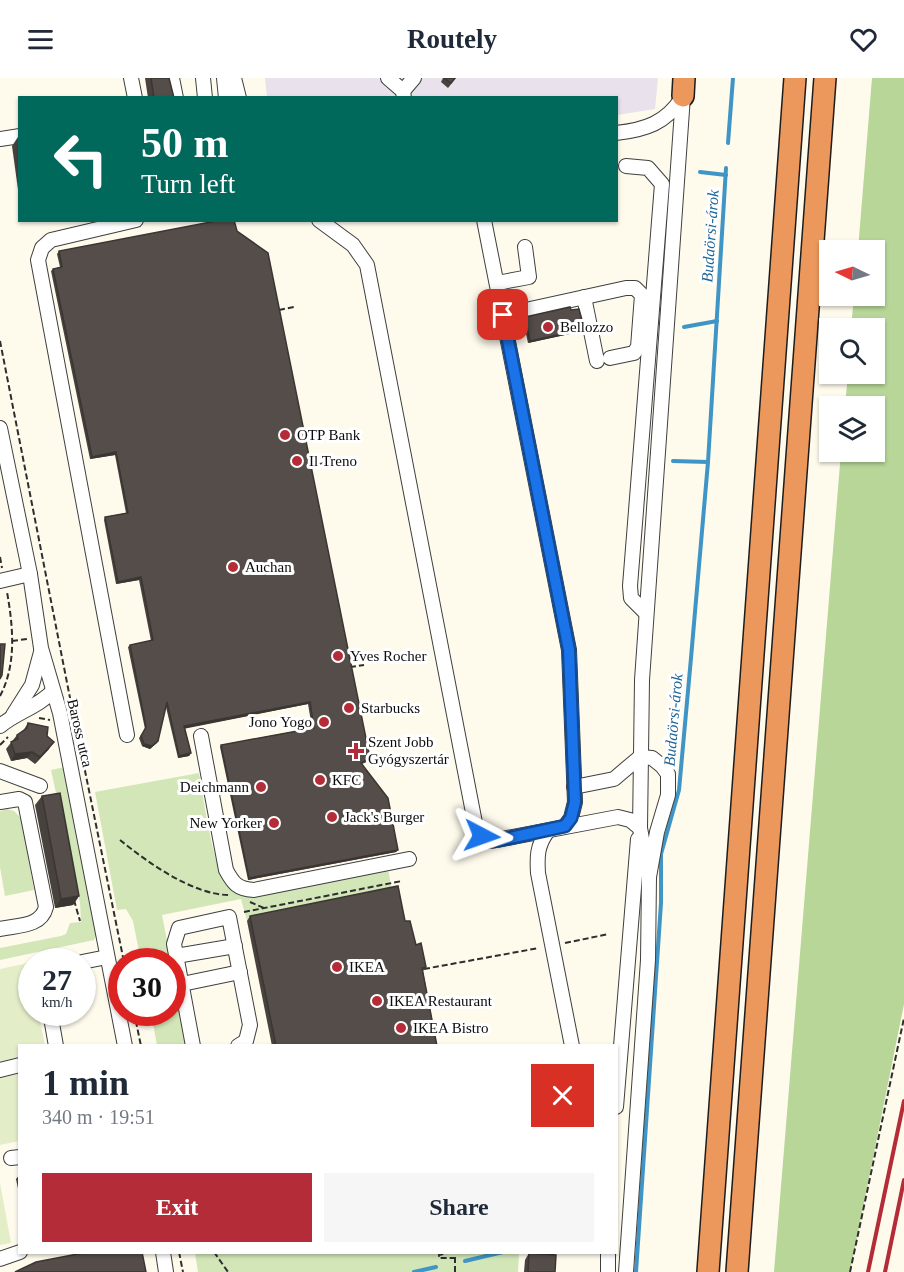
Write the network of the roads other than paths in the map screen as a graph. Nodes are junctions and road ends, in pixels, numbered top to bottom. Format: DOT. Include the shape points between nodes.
graph roads {
  1 [pos="131,78"];
  2 [pos="172,78"];
  3 [pos="203,78"];
  4 [pos="388,78"];
  5 [pos="414,78"];
  6 [pos="782,78"];
  7 [pos="795,78"];
  8 [pos="825,78"];
  9 [pos="233,84"];
  10 [pos="684,87"];
  11 [pos="404,94"];
  12 [pos="135,96"];
  13 [pos="176,96"];
  14 [pos="205,96"];
  15 [pos="247,96"];
  16 [pos="618,133"];
  17 [pos="18,136"];
  18 [pos="0,139"];
  19 [pos="626,166"];
  20 [pos="788,187"];
  21 [pos="129,222"];
  22 [pos="322,222"];
  23 [pos="484,222"];
  24 [pos="525,247"];
  25 [pos="497,283"];
  26 [pos="584,297"];
  27 [pos="503,315"];
  28 [pos="0,428"];
  29 [pos="30,574"];
  30 [pos="2,580"];
  31 [pos="645,612"];
  32 [pos="41,648"];
  33 [pos="53,691"];
  34 [pos="13,715"];
  35 [pos="0,726"];
  36 [pos="127,735"];
  37 [pos="201,736"];
  38 [pos="640,757"];
  39 [pos="574,759"];
  40 [pos="0,771"];
  41 [pos="601,784"];
  42 [pos="40,786"];
  43 [pos="574,787"];
  44 [pos="0,802"];
  45 [pos="565,826"];
  46 [pos="640,828"];
  47 [pos="547,832"];
  48 [pos="513,838"];
  49 [pos="537,856"];
  50 [pos="409,859"];
  51 [pos="650,877"];
  52 [pos="0,929"];
  53 [pos="235,946"];
  54 [pos="175,948"];
  55 [pos="186,954"];
  56 [pos="107,957"];
  57 [pos="96,959"];
  58 [pos="240,972"];
  59 [pos="186,983"];
  60 [pos="186,1007"];
  61 [pos="52,1026"];
  62 [pos="56,1044"];
  63 [pos="124,1044"];
  64 [pos="193,1044"];
  65 [pos="241,1044"];
  66 [pos="572,1044"];
  67 [pos="18,1066"];
  68 [pos="0,1070"];
  69 [pos="618,1082"];
  70 [pos="18,1253"];
  71 [pos="163,1254"];
  72 [pos="608,1254"];
  73 [pos="0,1259"];
  74 [pos="166,1272"];
  75 [pos="608,1272"];
  76 [pos="626,1272"];
  77 [pos="708,1272"];
  78 [pos="737,1272"];
  1 -- 12 [label="street"];
  2 -- 13 [label="street"];
  3 -- 14 [label="street"];
  4 -- 11 [label="street"];
  5 -- 11 [label="street"];
  6 -- 20 [label="highway"];
  7 -- 20 [label="highway"];
  8 -- 78 [label="highway"];
  9 -- 15 [label="street"];
  10 -- 16 [label="street" via="674,110 659,123"];
  10 -- 31 [label="street"];
  17 -- 18 [label="street"];
  19 -- 31 [label="street" via="648,168 662,184 630,586 631,598"];
  20 -- 77 [label="highway"];
  21 -- 36 [label="street" via="51,240 42,248 38,260"];
  22 -- 48 [label="street" via="353,245 367,265 476,828 491,841"];
  23 -- 25 [label="street"];
  24 -- 25 [label="street" via="529,277"];
  25 -- 27 [label="street"];
  26 -- 26 [label="street" via="626,288 635,288 642,295 638,347 634,353 601,357"];
  26 -- 27 [label="street"];
  27 -- 39 [label="street" via="569,650"];
  28 -- 29 [label="street, Baross utca"];
  29 -- 30 [label="street"];
  29 -- 32 [label="street, Baross utca"];
  31 -- 38 [label="street"];
  32 -- 33 [label="street, Baross utca"];
  32 -- 34 [label="street" via="32,685"];
  33 -- 34 [label="street" via="43,702"];
  33 -- 56 [label="street, Baross utca"];
  34 -- 35 [label="street"];
  37 -- 50 [label="street" via="226,870 234,885 254,890"];
  38 -- 41 [label="street" via="614,779"];
  38 -- 46 [label="street"];
  38 -- 51 [label="street" via="652,758 662,765 669,783"];
  39 -- 41 [label="street" via="583,772"];
  39 -- 43 [label="street"];
  40 -- 42 [label="street"];
  41 -- 43 [label="street"];
  43 -- 45 [label="street" via="574,811"];
  44 -- 52 [label="street" via="25,802 46,907 38,922"];
  45 -- 46 [label="street" via="618,817"];
  45 -- 47 [label="street"];
  46 -- 51 [label="street"];
  46 -- 69 [label="street"];
  47 -- 48 [label="street"];
  47 -- 49 [label="street"];
  48 -- 49 [label="street"];
  49 -- 66 [label="street"];
  51 -- 76 [label="street" via="648,960"];
  53 -- 54 [label="street" via="229,917 179,928 174,935"];
  53 -- 55 [label="street"];
  53 -- 58 [label="street"];
  56 -- 57 [label="street"];
  56 -- 63 [label="street, Baross utca"];
  58 -- 59 [label="street"];
  58 -- 65 [label="street" via="250,1033"];
  60 -- 64 [label="street"];
  61 -- 62 [label="street"];
  67 -- 68 [label="street"];
  70 -- 73 [label="street"];
  71 -- 74 [label="street"];
  72 -- 75 [label="street"];
}
